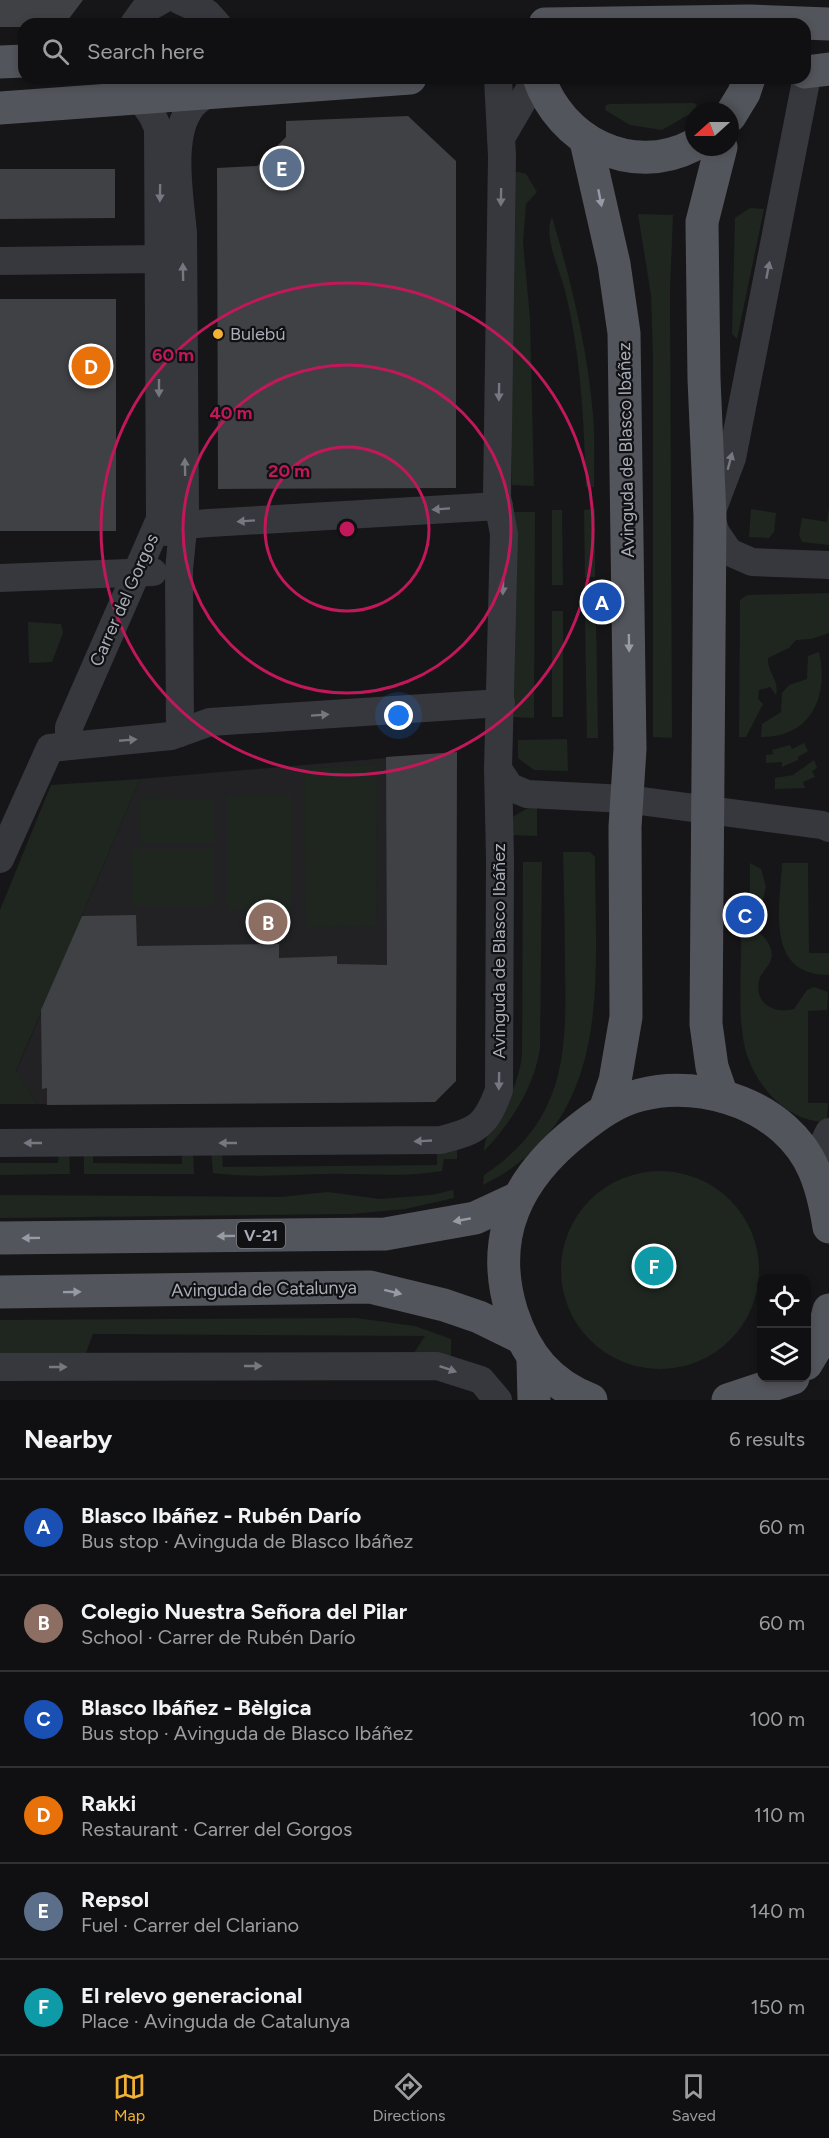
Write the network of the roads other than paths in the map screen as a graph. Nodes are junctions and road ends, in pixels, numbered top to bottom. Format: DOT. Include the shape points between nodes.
graph roads {
  1 [pos="162,0"];
  2 [pos="179,0"];
  3 [pos="545,0"];
  4 [pos="748,15"];
  5 [pos="138,18"];
  6 [pos="212,18"];
  7 [pos="539,18"];
  8 [pos="680,18"];
  9 [pos="775,18"];
  10 [pos="811,22"];
  11 [pos="829,24"];
  12 [pos="18,61"];
  13 [pos="0,62"];
  14 [pos="814,71"];
  15 [pos="245,84"];
  16 [pos="498,84"];
  17 [pos="533,84"];
  18 [pos="540,84"];
  19 [pos="747,84"];
  20 [pos="218,85"];
  21 [pos="133,88"];
  22 [pos="739,102"];
  23 [pos="0,108"];
  24 [pos="501,138"];
  25 [pos="586,141"];
  26 [pos="685,148"];
  27 [pos="719,156"];
  28 [pos="159,259"];
  29 [pos="0,261"];
  30 [pos="499,506"];
  31 [pos="710,516"];
  32 [pos="184,525"];
  33 [pos="150,544"];
  34 [pos="829,565"];
  35 [pos="179,570"];
  36 [pos="136,573"];
  37 [pos="0,578"];
  38 [pos="501,703"];
  39 [pos="180,733"];
  40 [pos="69,746"];
  41 [pos="498,769"];
  42 [pos="626,799"];
  43 [pos="707,808"];
  44 [pos="829,828"];
  45 [pos="0,860"];
  46 [pos="722,1096"];
  47 [pos="605,1110"];
  48 [pos="829,1132"];
  49 [pos="0,1143"];
  50 [pos="819,1169"];
  51 [pos="516,1199"];
  52 [pos="829,1227"];
  53 [pos="0,1238"];
  54 [pos="5,1293"];
  55 [pos="829,1310"];
  56 [pos="527,1348"];
  57 [pos="811,1357"];
  58 [pos="0,1367"];
  59 [pos="811,1375"];
  60 [pos="829,1375"];
  61 [pos="780,1382"];
  62 [pos="794,1382"];
  63 [pos="498,1400"];
  64 [pos="534,1400"];
  65 [pos="591,1400"];
  66 [pos="728,1400"];
  67 [pos="795,1400"];
  1 -- 5 [label="street"];
  2 -- 6 [label="street"];
  3 -- 7 [label="main road"];
  4 -- 8 [label="main road"];
  4 -- 9 [label="main road"];
  10 -- 11 [label="main road"];
  12 -- 13 [label="main road"];
  31 -- 14 [label="street, one-way" via="732,458"];
  15 -- 20 [label="main road"];
  16 -- 24 [label="street, Avinguda de Blasco Ibáñez"];
  17 -- 24 [label="street, Avinguda de Blasco Ibáñez"];
  18 -- 25 [label="main road, Avinguda de Blasco Ibáñez" via="556,112"];
  19 -- 22 [label="main road"];
  20 -- 21 [label="main road"];
  32 -- 20 [label="street, Carrer del Gorgos, one-way" via="179,138 193,105"];
  21 -- 23 [label="main road"];
  21 -- 28 [label="street, Carrer del Gorgos, one-way" via="158,128"];
  24 -- 30 [label="street, Avinguda de Blasco Ibáñez, one-way"];
  25 -- 26 [label="main road, Avinguda de Blasco Ibáñez" via="636,157"];
  25 -- 42 [label="main road, Avinguda de Blasco Ibáñez, one-way" via="614,264 624,333 630,749"];
  27 -- 31 [label="main road" via="702,222"];
  28 -- 29 [label="street"];
  28 -- 33 [label="street, Carrer del Gorgos, one-way" via="160,519"];
  30 -- 32 [label="street, one-way"];
  30 -- 38 [label="street, Avinguda de Blasco Ibáñez, one-way" via="504,534"];
  31 -- 34 [label="street" via="729,552 752,562"];
  31 -- 43 [label="main road"];
  32 -- 33 [label="street"];
  32 -- 35 [label="street, Carrer del Gorgos"];
  33 -- 36 [label="street, Carrer del Gorgos"];
  35 -- 36 [label="street"];
  35 -- 39 [label="street, Carrer del Gorgos"];
  36 -- 37 [label="street"];
  36 -- 40 [label="street, Carrer del Gorgos" via="69,728"];
  39 -- 38 [label="street, one-way" via="210,722"];
  38 -- 41 [label="street, Avinguda de Blasco Ibáñez"];
  40 -- 39 [label="street, one-way"];
  40 -- 45 [label="street" via="50,748"];
  41 -- 42 [label="street" via="510,787 527,794"];
  41 -- 49 [label="street, Avinguda de Blasco Ibáñez, one-way" via="499,1090 480,1127 441,1140 397,1142"];
  42 -- 43 [label="street"];
  42 -- 47 [label="main road, Avinguda de Blasco Ibáñez" via="626,1017 615,1081"];
  43 -- 44 [label="street"];
  43 -- 46 [label="main road" via="705,1024 712,1067"];
  46 -- 47 [label="main road" via="661,1091"];
  46 -- 50 [label="main road" via="758,1110 777,1123"];
  47 -- 51 [label="main road" via="559,1145"];
  48 -- 50 [label="street"];
  50 -- 52 [label="main road"];
  51 -- 53 [label="main road, V-21, one-way" via="475,1218 385,1234"];
  51 -- 56 [label="main road" via="503,1252 505,1280"];
  54 -- 56 [label="main road, Avinguda de Catalunya, one-way" via="370,1287 479,1317"];
  55 -- 57 [label="main road" via="822,1338"];
  56 -- 64 [label="main road"];
  56 -- 65 [label="main road" via="552,1379"];
  58 -- 63 [label="street, one-way" via="437,1366 481,1380"];
  59 -- 60 [label="main road"];
  61 -- 66 [label="main road"];
  62 -- 67 [label="main road"];
}
